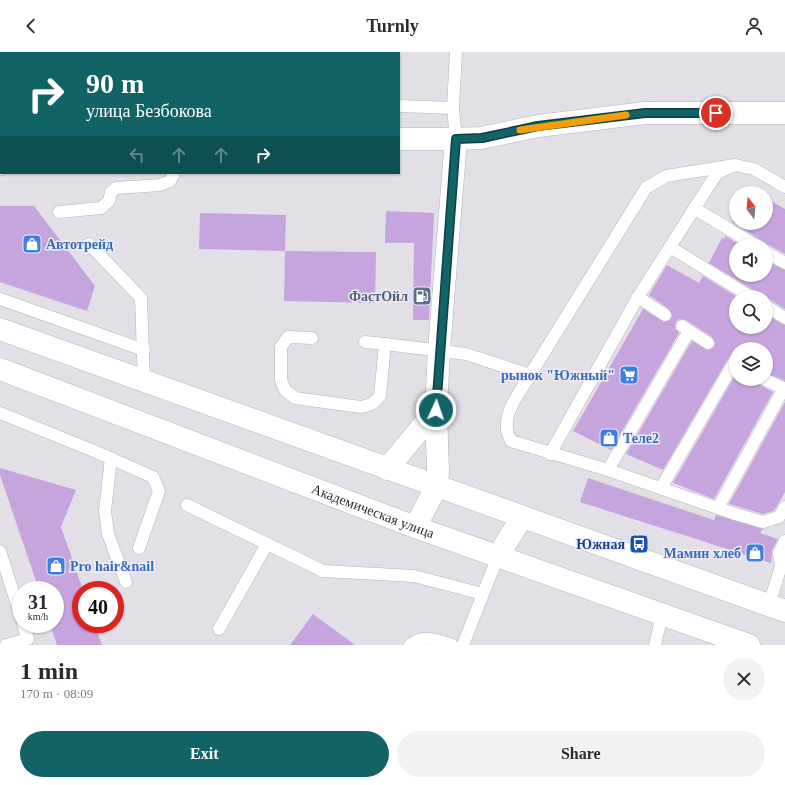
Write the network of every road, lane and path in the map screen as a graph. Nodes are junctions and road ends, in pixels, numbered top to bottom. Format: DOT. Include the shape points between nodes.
graph roads {
  1 [pos="456,52"];
  2 [pos="400,106"];
  3 [pos="453,108"];
  4 [pos="785,113"];
  5 [pos="456,139"];
  6 [pos="400,140"];
  7 [pos="735,165"];
  8 [pos="173,174"];
  9 [pos="785,187"];
  10 [pos="694,208"];
  11 [pos="59,212"];
  12 [pos="743,238"];
  13 [pos="90,244"];
  14 [pos="670,246"];
  15 [pos="773,256"];
  16 [pos="785,263"];
  17 [pos="740,290"];
  18 [pos="638,297"];
  19 [pos="0,299"];
  20 [pos="773,310"];
  21 [pos="665,315"];
  22 [pos="785,318"];
  23 [pos="0,329"];
  24 [pos="312,338"];
  25 [pos="365,342"];
  26 [pos="708,343"];
  27 [pos="385,344"];
  28 [pos="144,350"];
  29 [pos="439,350"];
  30 [pos="729,366"];
  31 [pos="0,369"];
  32 [pos="530,375"];
  33 [pos="144,382"];
  34 [pos="773,383"];
  35 [pos="784,388"];
  36 [pos="436,410"];
  37 [pos="0,413"];
  38 [pos="550,454"];
  39 [pos="111,458"];
  40 [pos="387,469"];
  41 [pos="608,470"];
  42 [pos="437,486"];
  43 [pos="660,488"];
  44 [pos="187,505"];
  45 [pos="785,507"];
  46 [pos="718,508"];
  47 [pos="522,517"];
  48 [pos="415,527"];
  49 [pos="785,541"];
  50 [pos="267,544"];
  51 [pos="139,548"];
  52 [pos="0,552"];
  53 [pos="498,556"];
  54 [pos="126,582"];
  55 [pos="12,589"];
  56 [pos="483,594"];
  57 [pos="777,608"];
  58 [pos="662,615"];
  59 [pos="219,629"];
  60 [pos="29,642"];
  61 [pos="6,645"];
  62 [pos="410,645"];
  63 [pos="452,645"];
  64 [pos="463,645"];
  65 [pos="654,645"];
  66 [pos="749,645"];
  1 -- 3 [label="lane"];
  2 -- 3 [label="lane"];
  3 -- 5 [label="lane"];
  4 -- 5 [label="main road" via="645,113 538,126 482,138"];
  5 -- 6 [label="main road"];
  5 -- 29 [label="main road"];
  7 -- 9 [label="lane" via="754,169"];
  7 -- 10 [label="lane" via="717,173"];
  7 -- 32 [label="lane" via="666,176 646,188"];
  8 -- 11 [label="lane" via="170,180 160,185 116,188 110,192 109,200 101,208"];
  10 -- 12 [label="lane"];
  10 -- 14 [label="lane"];
  13 -- 28 [label="lane" via="141,298"];
  14 -- 17 [label="lane"];
  14 -- 18 [label="lane"];
  15 -- 16 [label="lane"];
  18 -- 21 [label="lane"];
  18 -- 38 [label="lane"];
  19 -- 28 [label="lane"];
  20 -- 22 [label="lane"];
  23 -- 33 [label="main road"];
  24 -- 27 [label="lane" via="288,337 281,347 281,380 285,390 295,398 361,407 372,404 380,396"];
  25 -- 27 [label="lane"];
  26 -- 41 [label="lane" via="685,328"];
  27 -- 29 [label="lane"];
  28 -- 33 [label="lane"];
  29 -- 32 [label="lane" via="466,354"];
  29 -- 36 [label="main road"];
  30 -- 43 [label="lane"];
  31 -- 48 [label="main road, Академическая улица"];
  32 -- 38 [label="lane" via="509,410 506,431 511,441"];
  33 -- 40 [label="main road"];
  34 -- 35 [label="lane"];
  35 -- 46 [label="lane"];
  36 -- 40 [label="main road"];
  36 -- 42 [label="main road"];
  37 -- 39 [label="lane"];
  38 -- 41 [label="lane"];
  39 -- 51 [label="lane" via="153,477 159,491"];
  39 -- 54 [label="lane" via="105,511 108,534"];
  40 -- 42 [label="main road"];
  41 -- 43 [label="lane"];
  42 -- 47 [label="main road"];
  42 -- 48 [label="main road"];
  43 -- 46 [label="lane"];
  44 -- 50 [label="lane"];
  45 -- 46 [label="lane" via="779,516 763,522"];
  47 -- 53 [label="main road"];
  47 -- 57 [label="main road"];
  48 -- 53 [label="main road, Академическая улица"];
  49 -- 57 [label="lane" via="779,553 781,566"];
  50 -- 56 [label="lane" via="323,571 414,576"];
  50 -- 59 [label="lane"];
  52 -- 55 [label="lane"];
  53 -- 56 [label="lane"];
  53 -- 58 [label="main road, Академическая улица"];
  56 -- 64 [label="lane"];
  58 -- 65 [label="lane"];
  58 -- 66 [label="main road, Академическая улица"];
  60 -- 61 [label="lane"];
  62 -- 63 [label="lane" via="417,640 428,638"];
}
